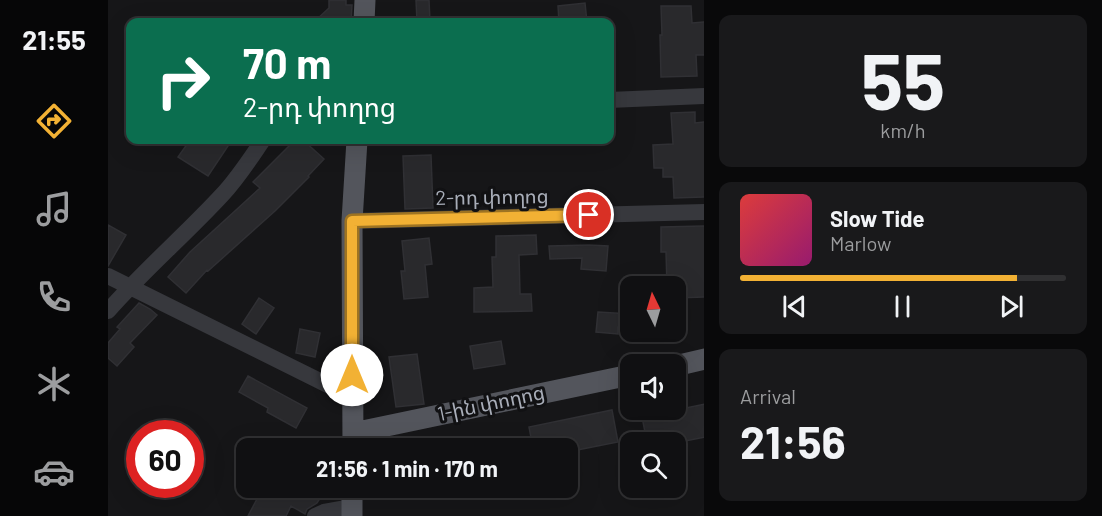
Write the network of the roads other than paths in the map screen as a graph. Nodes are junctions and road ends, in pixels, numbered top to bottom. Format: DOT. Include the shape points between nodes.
graph roads {
  1 [pos="365,0"];
  2 [pos="364,18"];
  3 [pos="704,96"];
  4 [pos="614,100"];
  5 [pos="260,144"];
  6 [pos="357,144"];
  7 [pos="704,212"];
  8 [pos="352,221"];
  9 [pos="108,276"];
  10 [pos="129,286"];
  11 [pos="108,311"];
  12 [pos="704,359"];
  13 [pos="686,363"];
  14 [pos="620,377"];
  15 [pos="352,397"];
  16 [pos="353,438"];
  17 [pos="366,438"];
  18 [pos="352,504"];
  19 [pos="315,516"];
  1 -- 2 [label="main road"];
  3 -- 4 [label="street"];
  5 -- 10 [label="street" via="222,195"];
  6 -- 8 [label="main road"];
  7 -- 8 [label="street, 2-րդ փողոց"];
  8 -- 15 [label="main road"];
  9 -- 10 [label="street"];
  10 -- 11 [label="street"];
  10 -- 15 [label="street"];
  12 -- 13 [label="main road"];
  14 -- 17 [label="main road, 1-ին փողոց"];
  15 -- 16 [label="main road"];
  18 -- 19 [label="street"];
}
